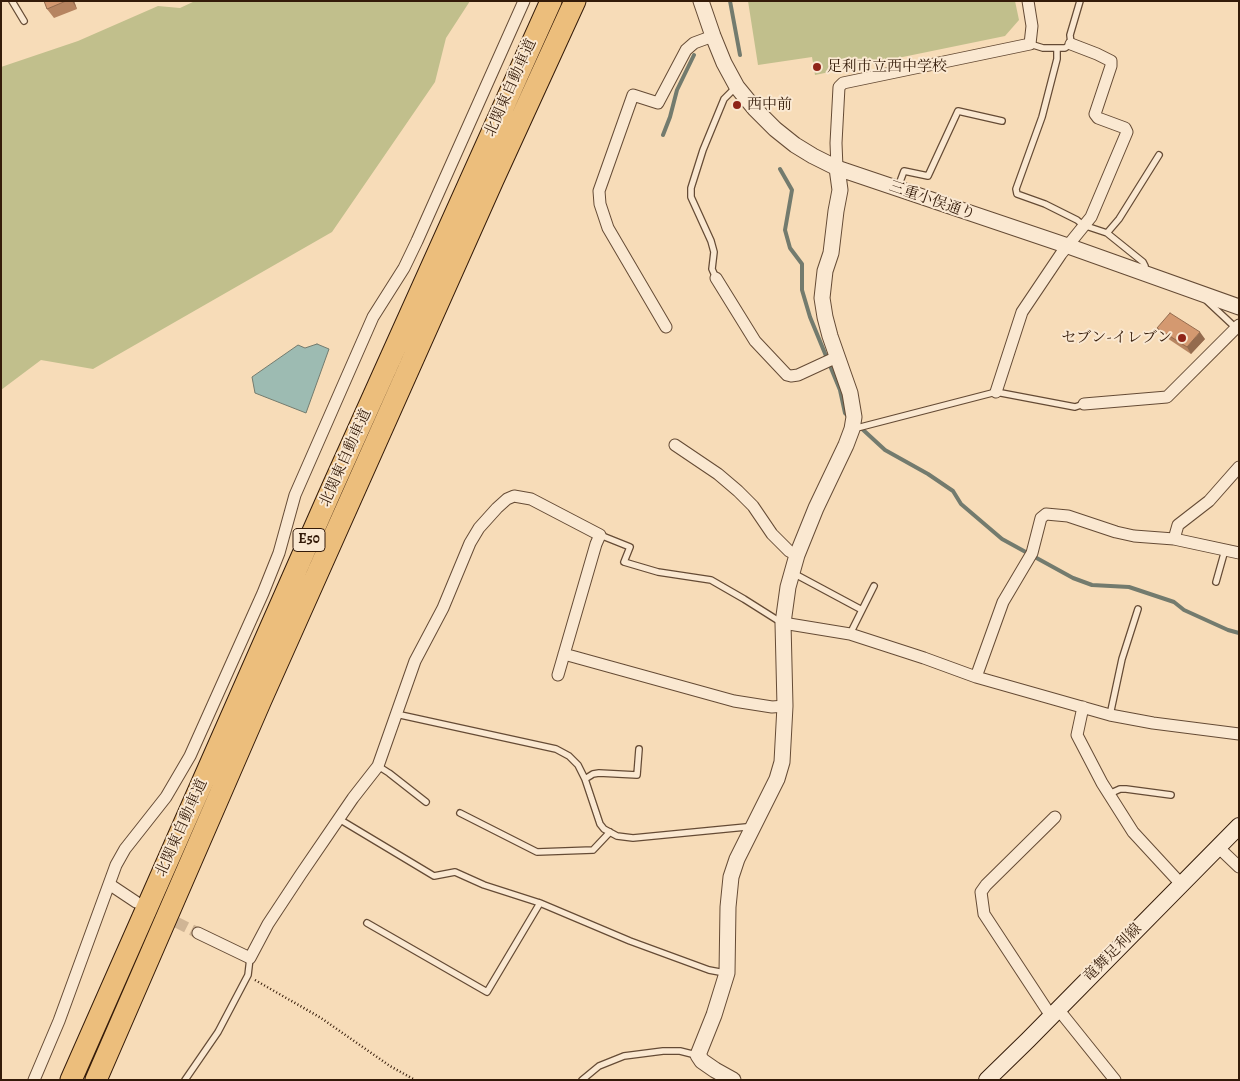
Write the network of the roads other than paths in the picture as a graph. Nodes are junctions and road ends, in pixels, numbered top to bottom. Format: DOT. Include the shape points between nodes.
graph roads {
  1 [pos="12,1"];
  2 [pos="524,1"];
  3 [pos="551,1"];
  4 [pos="575,1"];
  5 [pos="701,1"];
  6 [pos="1028,1"];
  7 [pos="1080,1"];
  8 [pos="24,21"];
  9 [pos="713,36"];
  10 [pos="1030,44"];
  11 [pos="1071,44"];
  12 [pos="1057,48"];
  13 [pos="737,87"];
  14 [pos="1002,121"];
  15 [pos="1159,155"];
  16 [pos="838,168"];
  17 [pos="897,189"];
  18 [pos="1083,225"];
  19 [pos="1107,234"];
  20 [pos="1068,246"];
  21 [pos="1145,274"];
  22 [pos="716,278"];
  23 [pos="1200,294"];
  24 [pos="1239,307"];
  25 [pos="666,326"];
  26 [pos="1238,328"];
  27 [pos="837,357"];
  28 [pos="996,392"];
  29 [pos="1084,404"];
  30 [pos="852,429"];
  31 [pos="675,445"];
  32 [pos="1239,467"];
  33 [pos="600,535"];
  34 [pos="1174,539"];
  35 [pos="1225,549"];
  36 [pos="1239,553"];
  37 [pos="797,555"];
  38 [pos="791,572"];
  39 [pos="1216,582"];
  40 [pos="874,586"];
  41 [pos="1138,609"];
  42 [pos="862,610"];
  43 [pos="783,624"];
  44 [pos="850,634"];
  45 [pos="564,654"];
  46 [pos="558,675"];
  47 [pos="976,677"];
  48 [pos="785,706"];
  49 [pos="1083,707"];
  50 [pos="396,714"];
  51 [pos="1110,714"];
  52 [pos="1239,734"];
  53 [pos="639,749"];
  54 [pos="378,766"];
  55 [pos="585,779"];
  56 [pos="1109,794"];
  57 [pos="1171,795"];
  58 [pos="426,802"];
  59 [pos="460,813"];
  60 [pos="1055,817"];
  61 [pos="339,819"];
  62 [pos="1239,826"];
  63 [pos="752,828"];
  64 [pos="610,832"];
  65 [pos="1218,847"];
  66 [pos="1239,867"];
  67 [pos="109,884"];
  68 [pos="1181,884"];
  69 [pos="136,902"];
  70 [pos="540,903"];
  71 [pos="367,923"];
  72 [pos="198,933"];
  73 [pos="250,958"];
  74 [pos="727,973"];
  75 [pos="1054,1013"];
  76 [pos="698,1055"];
  77 [pos="34,1080"];
  78 [pos="71,1080"];
  79 [pos="96,1080"];
  80 [pos="185,1080"];
  81 [pos="582,1080"];
  82 [pos="733,1080"];
  83 [pos="986,1080"];
  84 [pos="1115,1080"];
  1 -- 8 [label="lane"];
  2 -- 67 [label="street" via="417,241 373,317 294,495 279,553 190,756 166,797 125,849"];
  3 -- 78 [label="highway, 北関東自動車道 / E50"];
  4 -- 79 [label="highway, 北関東自動車道 / E50" via="265,691"];
  5 -- 9 [label="street, 三重小俣通り"];
  6 -- 10 [label="street" via="1032,26"];
  7 -- 11 [label="lane" via="1070,36"];
  9 -- 13 [label="street, 三重小俣通り"];
  9 -- 25 [label="street" via="694,43 686,50 658,103 633,95 600,191 600,204 608,228"];
  10 -- 12 [label="lane"];
  10 -- 16 [label="street" via="843,83 839,87"];
  11 -- 12 [label="lane"];
  11 -- 18 [label="street" via="1111,62 1095,114 1125,128 1127,132 1090,217"];
  12 -- 18 [label="lane" via="1042,117 1016,189 1017,194 1045,204"];
  13 -- 16 [label="street, 三重小俣通り" via="776,129 807,152"];
  13 -- 22 [label="lane" via="724,99 702,150 691,188 691,197 711,241 714,252 712,268"];
  14 -- 17 [label="lane" via="958,111 928,176 904,172"];
  15 -- 19 [label="lane"];
  16 -- 17 [label="street, 三重小俣通り"];
  16 -- 27 [label="street" via="840,190 822,298"];
  17 -- 20 [label="street, 三重小俣通り"];
  18 -- 19 [label="lane"];
  18 -- 20 [label="street"];
  19 -- 21 [label="lane" via="1143,262"];
  20 -- 21 [label="street, 三重小俣通り"];
  20 -- 28 [label="street" via="1022,312"];
  21 -- 23 [label="street, 三重小俣通り"];
  22 -- 27 [label="street" via="747,330 787,375 798,375"];
  23 -- 24 [label="street, 三重小俣通り"];
  23 -- 26 [label="lane"];
  26 -- 29 [label="street" via="1167,397"];
  27 -- 30 [label="street" via="853,405"];
  28 -- 29 [label="lane" via="1076,407"];
  28 -- 30 [label="lane"];
  30 -- 37 [label="street"];
  31 -- 37 [label="street" via="738,491 772,534"];
  32 -- 34 [label="street" via="1210,501 1178,525"];
  33 -- 43 [label="lane" via="630,547 624,562 658,572 711,580"];
  33 -- 45 [label="street"];
  33 -- 50 [label="street" via="531,499 514,496 507,499 470,543 443,608 415,660"];
  34 -- 35 [label="street"];
  34 -- 47 [label="street" via="1134,536 1068,516 1046,514 1041,518 1032,553 1003,602"];
  35 -- 36 [label="street"];
  35 -- 39 [label="lane"];
  37 -- 38 [label="street"];
  38 -- 42 [label="lane"];
  38 -- 43 [label="street"];
  40 -- 42 [label="lane"];
  41 -- 51 [label="lane" via="1122,659"];
  42 -- 44 [label="lane"];
  43 -- 44 [label="street"];
  43 -- 48 [label="street"];
  44 -- 47 [label="street"];
  45 -- 46 [label="street"];
  45 -- 48 [label="street" via="734,701"];
  47 -- 49 [label="street"];
  48 -- 63 [label="street" via="783,749 777,779"];
  49 -- 51 [label="street"];
  49 -- 56 [label="street" via="1077,735"];
  50 -- 54 [label="street"];
  50 -- 55 [label="lane" via="556,749 578,765"];
  51 -- 52 [label="street"];
  53 -- 55 [label="lane" via="637,775 599,773"];
  54 -- 58 [label="lane"];
  54 -- 61 [label="street"];
  55 -- 64 [label="lane" via="600,824"];
  56 -- 57 [label="lane" via="1126,789"];
  56 -- 68 [label="street" via="1133,832"];
  59 -- 64 [label="lane" via="537,852 593,850"];
  60 -- 75 [label="street" via="981,892 984,914"];
  61 -- 70 [label="lane" via="434,876 455,872"];
  61 -- 73 [label="street" via="268,924"];
  62 -- 65 [label="main road, 竜舞足利線"];
  63 -- 64 [label="lane" via="633,838"];
  63 -- 74 [label="street" via="731,877"];
  65 -- 66 [label="street"];
  65 -- 68 [label="main road, 竜舞足利線"];
  67 -- 69 [label="street"];
  67 -- 77 [label="street" via="60,1021"];
  68 -- 75 [label="main road, 竜舞足利線"];
  70 -- 71 [label="lane" via="487,992"];
  70 -- 74 [label="lane" via="630,941 709,970"];
  72 -- 73 [label="street"];
  73 -- 80 [label="lane" via="248,976 218,1032"];
  74 -- 76 [label="street"];
  75 -- 83 [label="main road, 竜舞足利線"];
  75 -- 84 [label="street"];
  76 -- 81 [label="lane" via="663,1051 624,1056 599,1066"];
  76 -- 82 [label="street" via="702,1061"];
}
